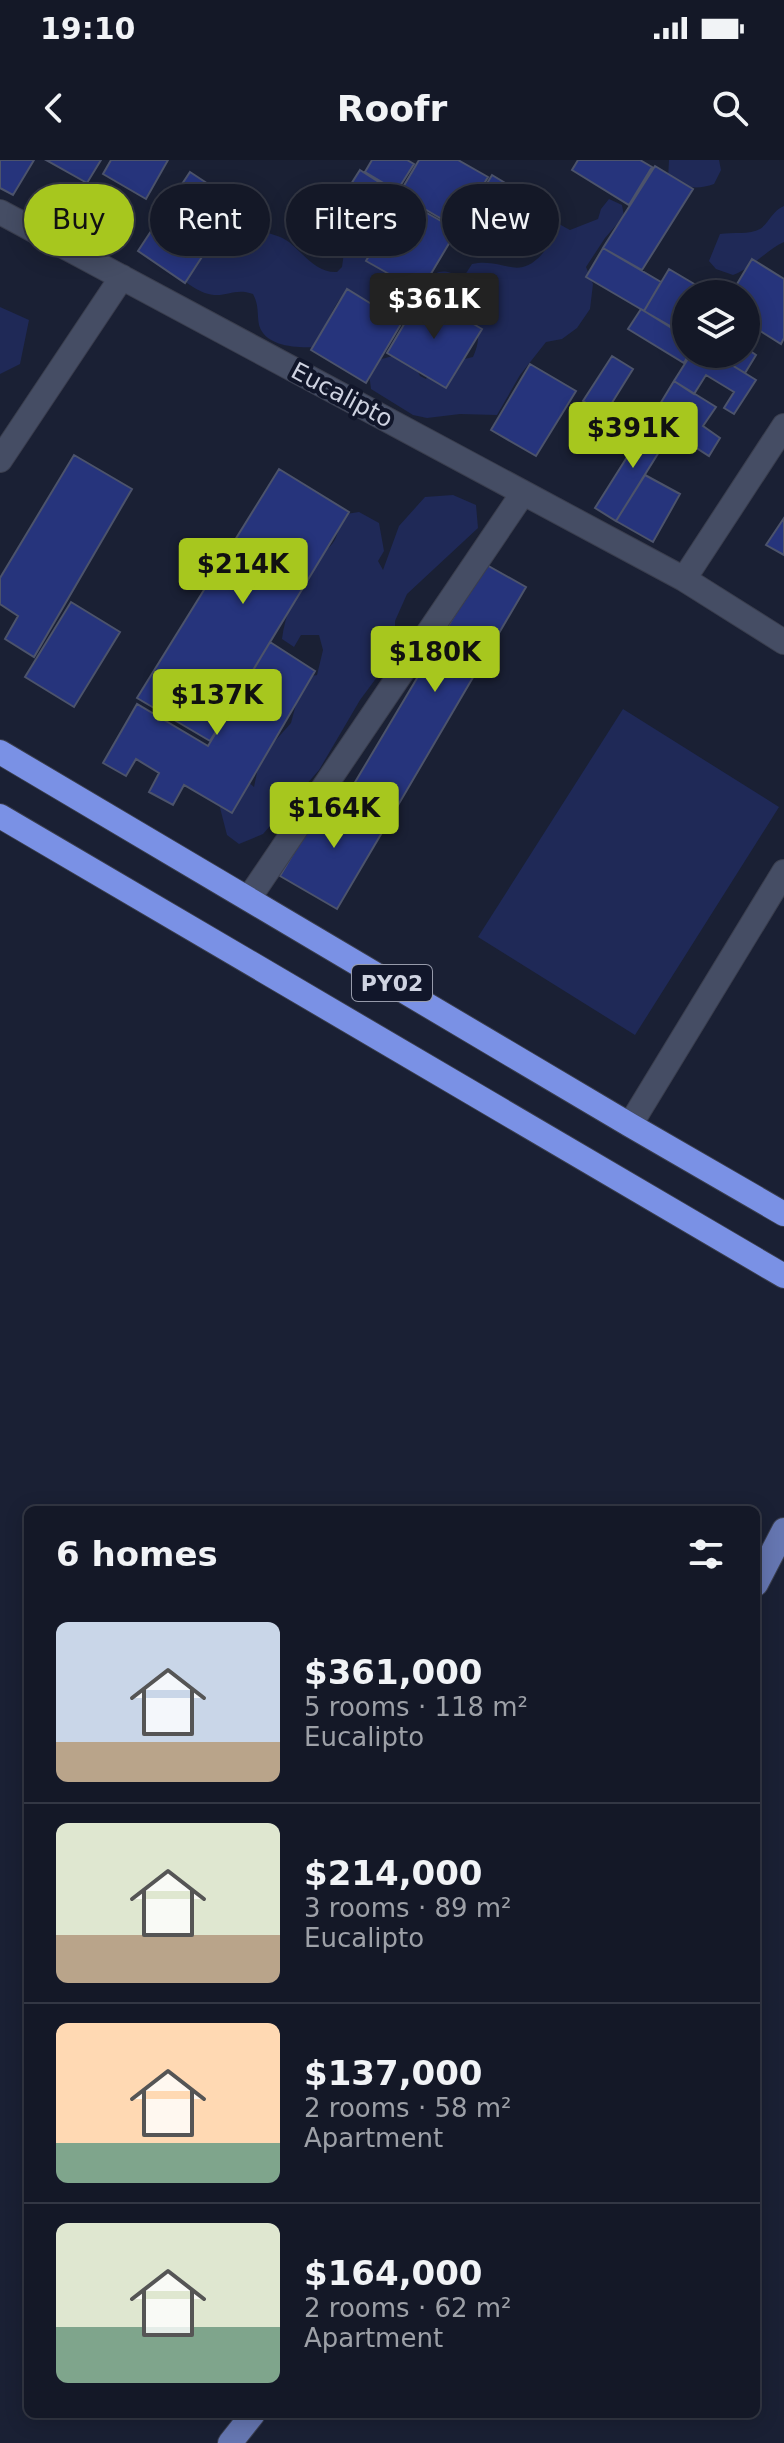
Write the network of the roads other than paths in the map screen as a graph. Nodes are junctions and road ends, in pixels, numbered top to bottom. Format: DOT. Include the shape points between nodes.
graph roads {
  1 [pos="0,212"];
  2 [pos="122,277"];
  3 [pos="784,426"];
  4 [pos="0,460"];
  5 [pos="523,493"];
  6 [pos="684,579"];
  7 [pos="784,642"];
  8 [pos="0,752"];
  9 [pos="0,816"];
  10 [pos="784,872"];
  11 [pos="249,898"];
  12 [pos="630,1125"];
  13 [pos="784,1214"];
  14 [pos="784,1276"];
  15 [pos="784,1530"];
  16 [pos="760,1576"];
  17 [pos="250,2418"];
  18 [pos="230,2443"];
  1 -- 2 [label="street, Eucalipto"];
  2 -- 4 [label="street"];
  2 -- 5 [label="street, Eucalipto"];
  3 -- 6 [label="street"];
  5 -- 6 [label="street, Eucalipto"];
  5 -- 11 [label="street"];
  6 -- 7 [label="street, Eucalipto"];
  8 -- 11 [label="highway, PY02"];
  9 -- 14 [label="highway, PY02"];
  10 -- 12 [label="street"];
  11 -- 12 [label="highway, PY02"];
  12 -- 13 [label="highway, PY02"];
  15 -- 16 [label="main road"];
  17 -- 18 [label="main road"];
}
